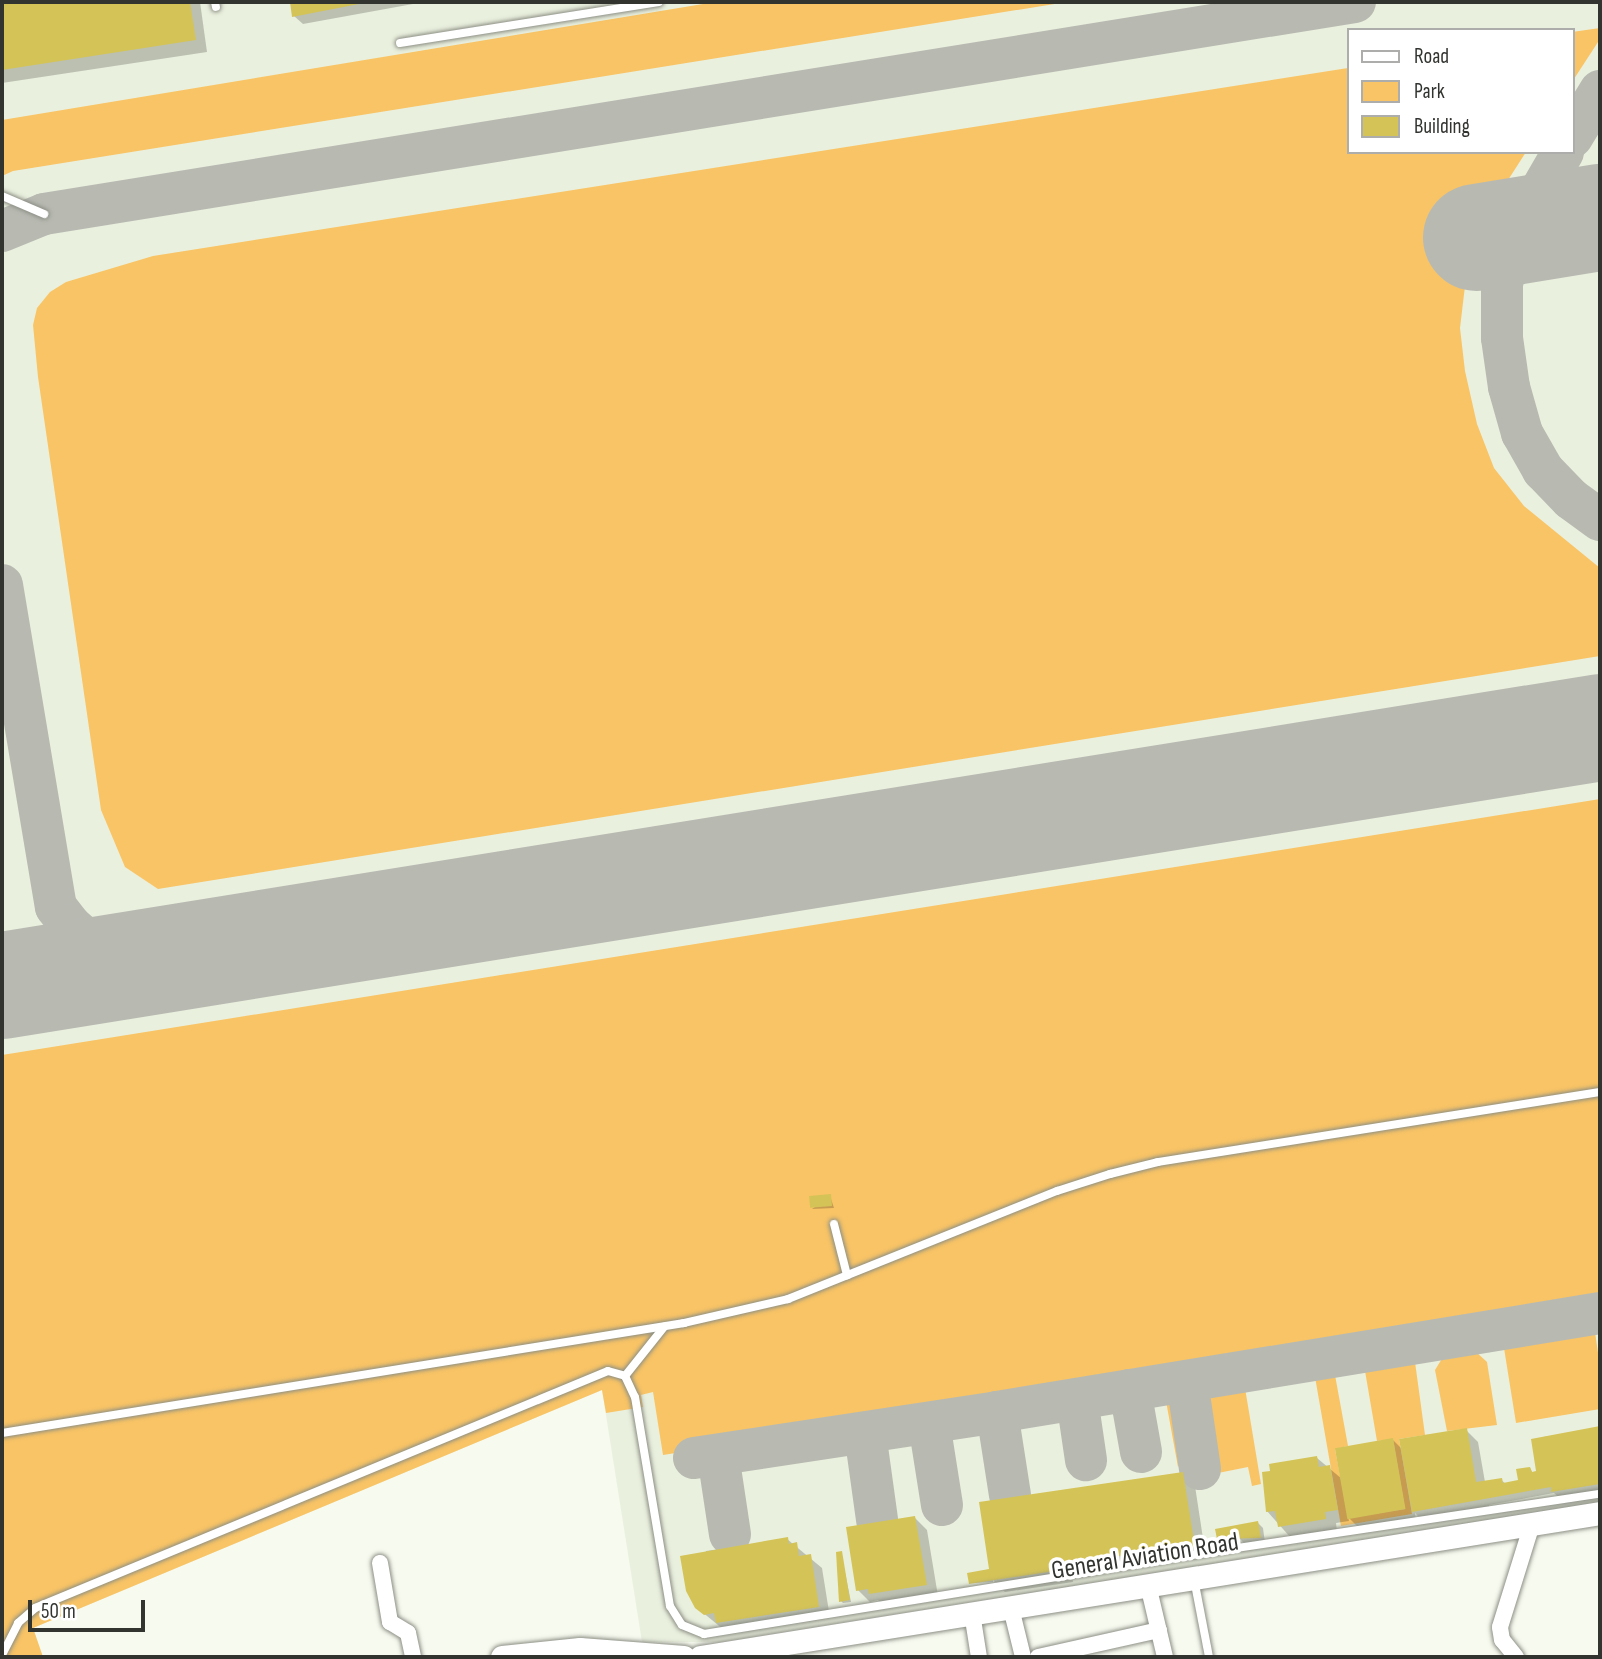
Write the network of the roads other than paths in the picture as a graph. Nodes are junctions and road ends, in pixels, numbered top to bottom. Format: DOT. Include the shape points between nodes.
graph roads {
  1 [pos="659,2"];
  2 [pos="400,43"];
  3 [pos="2,196"];
  4 [pos="44,214"];
  5 [pos="1600,1092"];
  6 [pos="834,1224"];
  7 [pos="847,1275"];
  8 [pos="663,1327"];
  9 [pos="625,1376"];
  10 [pos="2,1433"];
  11 [pos="1600,1494"];
  12 [pos="1600,1513"];
  13 [pos="1532,1524"];
  14 [pos="380,1563"];
  15 [pos="1194,1576"];
  16 [pos="1148,1585"];
  17 [pos="1011,1608"];
  18 [pos="972,1614"];
  19 [pos="1159,1630"];
  20 [pos="779,1652"];
  21 [pos="2,1655"];
  22 [pos="413,1657"];
  23 [pos="502,1657"];
  24 [pos="684,1657"];
  25 [pos="700,1657"];
  26 [pos="979,1657"];
  27 [pos="1023,1657"];
  28 [pos="1038,1657"];
  29 [pos="1165,1657"];
  30 [pos="1209,1657"];
  31 [pos="1516,1657"];
  1 -- 2 [label="lane"];
  3 -- 4 [label="lane"];
  5 -- 7 [label="lane" via="1158,1163 1057,1191"];
  6 -- 7 [label="lane"];
  7 -- 8 [label="lane" via="788,1299"];
  8 -- 9 [label="lane"];
  8 -- 10 [label="lane"];
  9 -- 11 [label="lane" via="635,1397 670,1606 682,1625 704,1634"];
  9 -- 21 [label="lane" via="608,1371 596,1374 36,1608 18,1623"];
  12 -- 13 [label="main road, General Aviation Road"];
  13 -- 15 [label="main road, General Aviation Road"];
  13 -- 31 [label="street" via="1500,1627"];
  14 -- 22 [label="street" via="390,1622 408,1633"];
  15 -- 16 [label="main road, General Aviation Road"];
  15 -- 30 [label="lane"];
  16 -- 17 [label="main road, General Aviation Road"];
  16 -- 19 [label="street"];
  17 -- 18 [label="main road, General Aviation Road"];
  17 -- 27 [label="street"];
  18 -- 20 [label="main road, General Aviation Road"];
  18 -- 26 [label="street"];
  19 -- 28 [label="street"];
  19 -- 29 [label="street"];
  20 -- 25 [label="main road, General Aviation Road"];
  23 -- 24 [label="main road" via="580,1648"];
}
